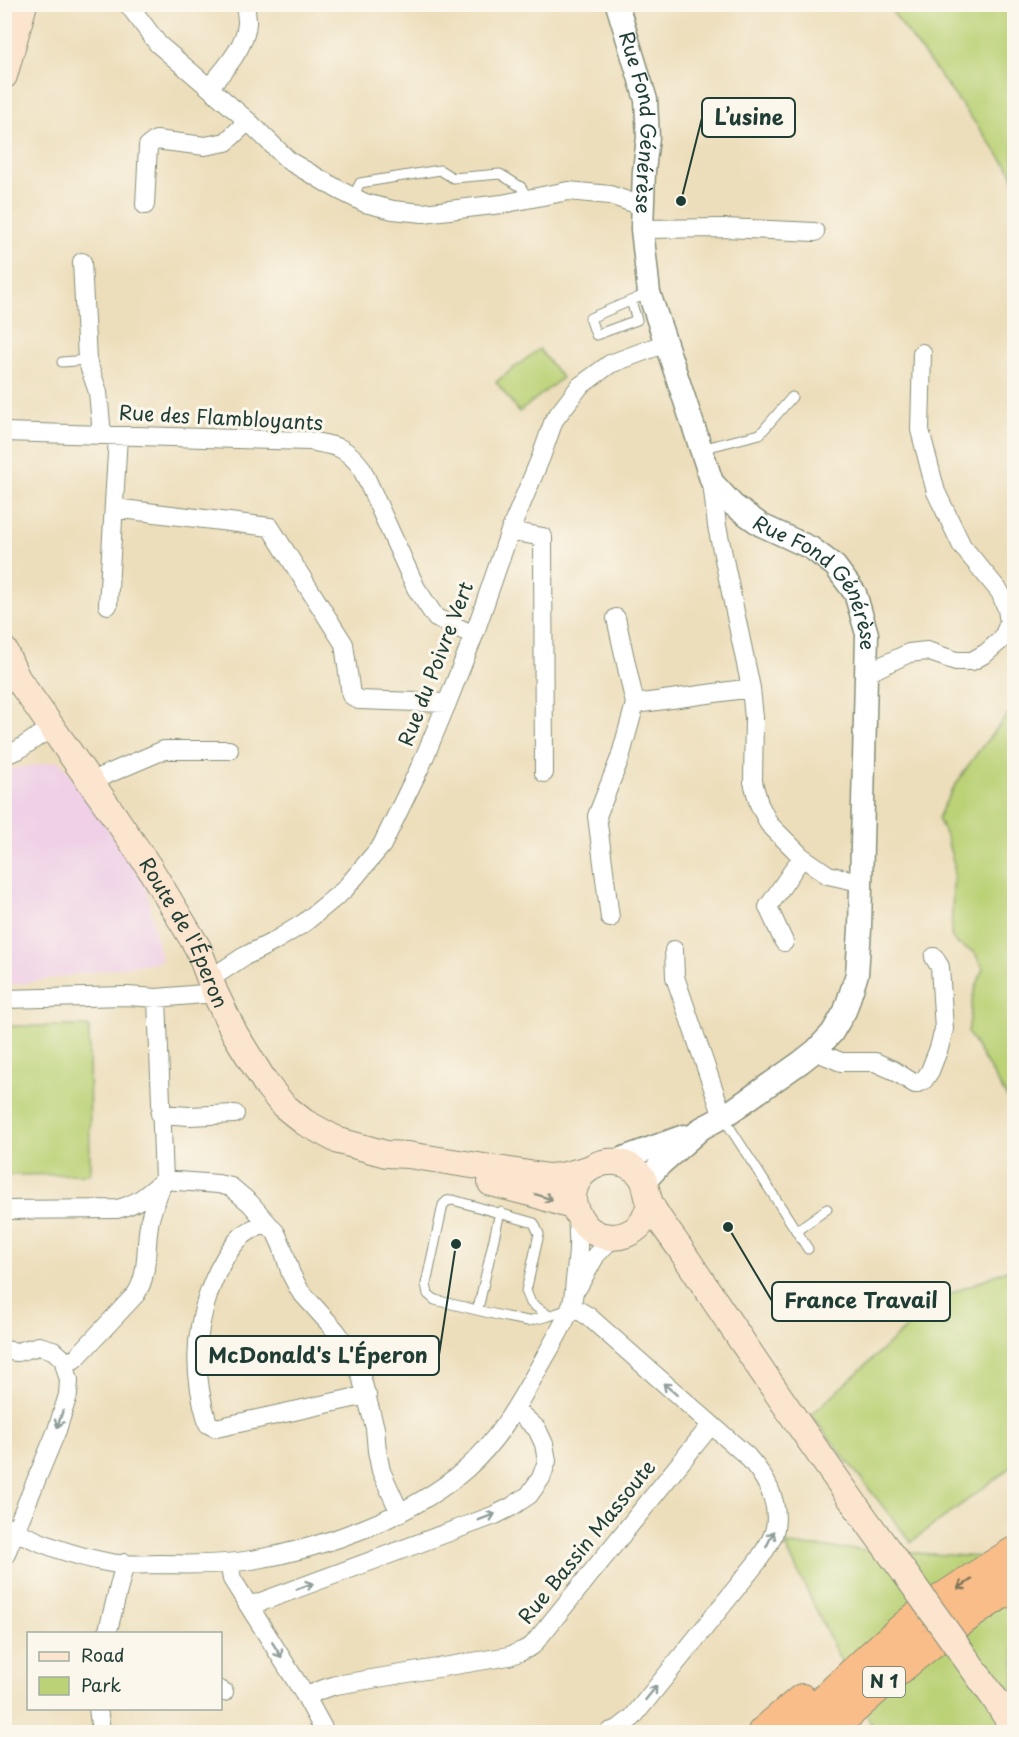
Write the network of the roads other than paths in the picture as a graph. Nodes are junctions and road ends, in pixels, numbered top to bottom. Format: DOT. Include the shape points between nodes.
graph roads {
  1 [pos="24,4"];
  2 [pos="128,4"];
  3 [pos="245,4"];
  4 [pos="616,4"];
  5 [pos="4,76"];
  6 [pos="209,87"];
  7 [pos="249,121"];
  8 [pos="352,196"];
  9 [pos="528,199"];
  10 [pos="145,205"];
  11 [pos="642,206"];
  12 [pos="642,229"];
  13 [pos="815,232"];
  14 [pos="82,262"];
  15 [pos="640,297"];
  16 [pos="666,343"];
  17 [pos="922,353"];
  18 [pos="87,360"];
  19 [pos="62,362"];
  20 [pos="792,397"];
  21 [pos="4,432"];
  22 [pos="110,436"];
  23 [pos="701,449"];
  24 [pos="712,482"];
  25 [pos="114,508"];
  26 [pos="510,531"];
  27 [pos="108,605"];
  28 [pos="616,618"];
  29 [pos="474,634"];
  30 [pos="4,650"];
  31 [pos="867,673"];
  32 [pos="751,688"];
  33 [pos="447,703"];
  34 [pos="635,704"];
  35 [pos="52,727"];
  36 [pos="230,750"];
  37 [pos="4,755"];
  38 [pos="544,773"];
  39 [pos="92,783"];
  40 [pos="802,857"];
  41 [pos="860,882"];
  42 [pos="610,918"];
  43 [pos="784,942"];
  44 [pos="674,950"];
  45 [pos="934,957"];
  46 [pos="212,986"];
  47 [pos="157,998"];
  48 [pos="4,999"];
  49 [pos="815,1051"];
  50 [pos="160,1114"];
  51 [pos="235,1114"];
  52 [pos="723,1117"];
  53 [pos="702,1128"];
  54 [pos="408,1155"];
  55 [pos="615,1161"];
  56 [pos="588,1169"];
  57 [pos="164,1180"];
  58 [pos="647,1192"];
  59 [pos="575,1209"];
  60 [pos="827,1209"];
  61 [pos="4,1210"];
  62 [pos="500,1212"];
  63 [pos="265,1221"];
  64 [pos="796,1231"];
  65 [pos="623,1234"];
  66 [pos="808,1249"];
  67 [pos="702,1282"];
  68 [pos="572,1303"];
  69 [pos="478,1309"];
  70 [pos="549,1316"];
  71 [pos="4,1350"];
  72 [pos="64,1362"];
  73 [pos="367,1395"];
  74 [pos="516,1410"];
  75 [pos="711,1425"];
  76 [pos="400,1513"];
  77 [pos="10,1528"];
  78 [pos="1014,1552"];
  79 [pos="4,1558"];
  80 [pos="125,1563"];
  81 [pos="229,1563"];
  82 [pos="1014,1586"];
  83 [pos="250,1606"];
  84 [pos="108,1632"];
  85 [pos="882,1646"];
  86 [pos="306,1698"];
  87 [pos="98,1710"];
  88 [pos="1014,1729"];
  89 [pos="100,1732"];
  90 [pos="326,1732"];
  91 [pos="609,1732"];
  92 [pos="763,1732"];
  93 [pos="790,1732"];
  94 [pos="829,1732"];
  1 -- 5 [label="main road"];
  2 -- 6 [label="street" via="158,44"];
  3 -- 6 [label="street" via="247,25 239,50"];
  4 -- 11 [label="street, Rue Fond Générèse" via="646,100 648,137"];
  6 -- 7 [label="street"];
  7 -- 8 [label="street" via="289,161"];
  7 -- 10 [label="street" via="226,142 205,147 156,141 148,146"];
  8 -- 9 [label="street" via="393,210 423,213"];
  8 -- 9 [label="lane" via="360,183 440,170 453,177 500,174 521,187"];
  9 -- 11 [label="street" via="568,191 610,195"];
  11 -- 12 [label="street, Rue Fond Générèse"];
  12 -- 13 [label="street"];
  12 -- 15 [label="street, Rue Fond Générèse"];
  14 -- 18 [label="street"];
  15 -- 15 [label="lane" via="590,318 596,335 637,320"];
  15 -- 16 [label="street, Rue Fond Générèse"];
  16 -- 23 [label="street, Rue Fond Générèse"];
  16 -- 26 [label="street, Rue du Poivre Vert" via="610,364 580,386 554,420"];
  17 -- 31 [label="street" via="920,430 936,492 962,546 1000,592 1009,623 1002,639 972,660 956,661 927,651 909,653"];
  18 -- 19 [label="lane"];
  18 -- 22 [label="street"];
  20 -- 23 [label="lane" via="760,434"];
  21 -- 22 [label="street, Rue des Flambloyants"];
  22 -- 25 [label="street"];
  22 -- 29 [label="street, Rue des Flambloyants" via="309,441 350,453 361,467 416,588 435,618"];
  23 -- 24 [label="street, Rue Fond Générèse"];
  24 -- 31 [label="street, Rue Fond Générèse" via="733,505 761,525 811,548 835,566 855,592 867,634"];
  24 -- 32 [label="street" via="717,526"];
  25 -- 27 [label="street"];
  25 -- 33 [label="street" via="270,527 344,644 351,695 359,700"];
  26 -- 29 [label="street, Rue du Poivre Vert"];
  26 -- 38 [label="street" via="543,537"];
  28 -- 34 [label="street"];
  29 -- 33 [label="street, Rue du Poivre Vert"];
  30 -- 35 [label="main road, Route de l'Éperon" via="17,678"];
  31 -- 41 [label="street, Rue Fond Générèse"];
  32 -- 34 [label="street"];
  32 -- 40 [label="street" via="753,783 759,804 769,824"];
  33 -- 46 [label="street, Rue du Poivre Vert" via="382,845 344,890 304,923 243,957"];
  34 -- 42 [label="street" via="620,758 597,816"];
  35 -- 37 [label="street"];
  35 -- 39 [label="main road, Route de l'Éperon"];
  36 -- 39 [label="street" via="164,750"];
  39 -- 46 [label="main road, Route de l'Éperon" via="198,948"];
  40 -- 41 [label="street" via="828,875"];
  40 -- 43 [label="street" via="768,907"];
  41 -- 49 [label="street, Rue Fond Générèse" via="857,974 845,1011"];
  44 -- 52 [label="street" via="675,977"];
  45 -- 49 [label="street" via="940,967 944,1029 924,1080 915,1084 875,1062 841,1062"];
  46 -- 47 [label="street"];
  46 -- 54 [label="main road, Route de l'Éperon" via="235,1034 283,1105 339,1141 386,1154"];
  47 -- 48 [label="street"];
  47 -- 50 [label="street"];
  49 -- 52 [label="street, Rue Fond Générèse"];
  50 -- 51 [label="street"];
  50 -- 57 [label="street"];
  52 -- 53 [label="street, Rue Fond Générèse"];
  52 -- 64 [label="lane"];
  53 -- 55 [label="street, Rue Fond Générèse"];
  53 -- 58 [label="street, Rue Fond Générèse" via="662,1163"];
  54 -- 56 [label="main road, Route de l'Éperon" via="548,1177"];
  54 -- 59 [label="main road, Route de l'Éperon, one-way"];
  55 -- 56 [label="main road" via="601,1162"];
  55 -- 58 [label="main road" via="633,1167"];
  56 -- 59 [label="main road" via="575,1188"];
  57 -- 61 [label="street" via="144,1198 117,1209"];
  57 -- 63 [label="street" via="231,1187"];
  57 -- 72 [label="street" via="149,1224 142,1285 78,1356"];
  58 -- 65 [label="main road" via="647,1214 641,1224"];
  58 -- 67 [label="main road"];
  59 -- 65 [label="main road" via="583,1225 597,1234"];
  59 -- 68 [label="street" via="579,1242"];
  60 -- 64 [label="lane"];
  62 -- 69 [label="lane"];
  62 -- 69 [label="lane" via="453,1200 443,1205 426,1284 428,1294 435,1300"];
  62 -- 70 [label="lane" via="534,1222 539,1234 526,1291 531,1303"];
  63 -- 73 [label="street" via="276,1233 300,1291 357,1361"];
  63 -- 73 [label="street" via="240,1238 225,1256 201,1316 196,1357 208,1424 216,1428"];
  64 -- 66 [label="lane"];
  65 -- 67 [label="main road" via="669,1253"];
  65 -- 68 [label="street" via="596,1255"];
  67 -- 88 [label="main road, bridge" via="818,1454"];
  68 -- 70 [label="lane"];
  68 -- 74 [label="street"];
  75 -- 68 [label="street, one-way"];
  69 -- 70 [label="lane" via="528,1321"];
  71 -- 72 [label="street" via="17,1352 39,1346 53,1350"];
  72 -- 77 [label="street, one-way" via="68,1395 57,1430"];
  73 -- 76 [label="street" via="381,1471"];
  74 -- 76 [label="street" via="465,1469"];
  83 -- 74 [label="street, one-way" via="495,1515 529,1495 547,1461 537,1430"];
  75 -- 86 [label="street, Rue Bassin Massoute" via="532,1646 509,1656 336,1685"];
  91 -- 75 [label="street, one-way" via="632,1718 758,1561 775,1529 776,1511 762,1473"];
  76 -- 81 [label="street" via="345,1536 274,1556"];
  77 -- 79 [label="street"];
  77 -- 80 [label="street" via="63,1551"];
  78 -- 85 [label="highway, N 1, one-way"];
  80 -- 81 [label="street"];
  80 -- 84 [label="street"];
  81 -- 83 [label="street" via="232,1579"];
  82 -- 94 [label="highway, N 1" via="941,1634"];
  83 -- 86 [label="street, one-way"];
  85 -- 92 [label="highway" via="819,1687"];
  85 -- 93 [label="highway, N 1"];
  86 -- 90 [label="street"];
  87 -- 89 [label="street"];
}
